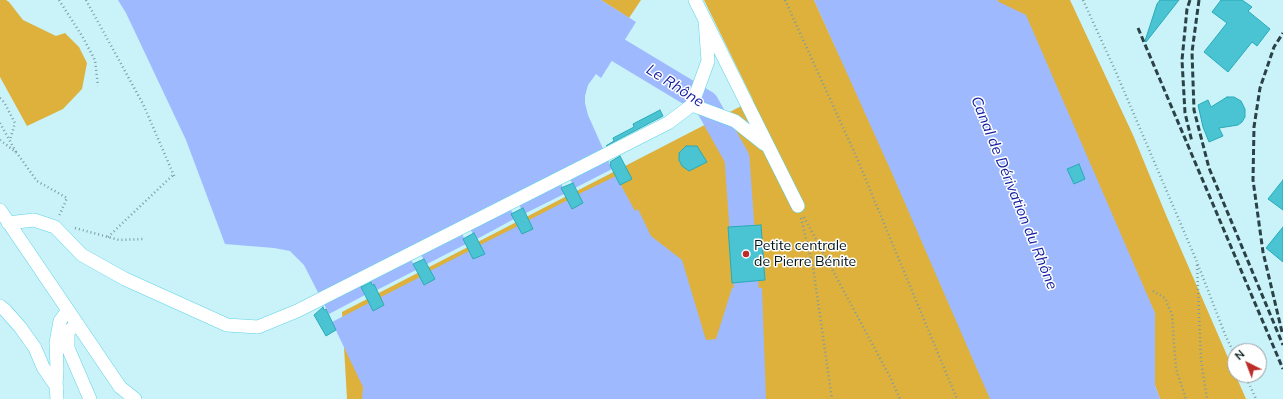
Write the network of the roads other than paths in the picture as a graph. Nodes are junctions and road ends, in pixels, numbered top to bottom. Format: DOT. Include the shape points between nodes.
graph roads {
  1 [pos="695,0"];
  2 [pos="705,20"];
  3 [pos="692,106"];
  4 [pos="768,146"];
  5 [pos="798,206"];
  6 [pos="0,210"];
  7 [pos="8,223"];
  8 [pos="0,306"];
  9 [pos="68,310"];
  10 [pos="77,323"];
  11 [pos="56,392"];
  12 [pos="64,399"];
  13 [pos="90,399"];
  14 [pos="135,399"];
  1 -- 2 [label="lane"];
  2 -- 3 [label="lane" via="708,61"];
  2 -- 4 [label="lane"];
  3 -- 4 [label="lane" via="735,121"];
  3 -- 7 [label="lane" via="668,123 297,311 258,327 227,325 125,279 82,255 55,227 34,220"];
  4 -- 5 [label="lane"];
  6 -- 7 [label="lane"];
  7 -- 9 [label="lane"];
  8 -- 11 [label="lane" via="6,310 35,348"];
  9 -- 10 [label="lane"];
  9 -- 11 [label="lane" via="60,321 56,343"];
  10 -- 13 [label="lane" via="68,332 68,348"];
  10 -- 14 [label="lane" via="120,388"];
  11 -- 12 [label="lane"];
}
